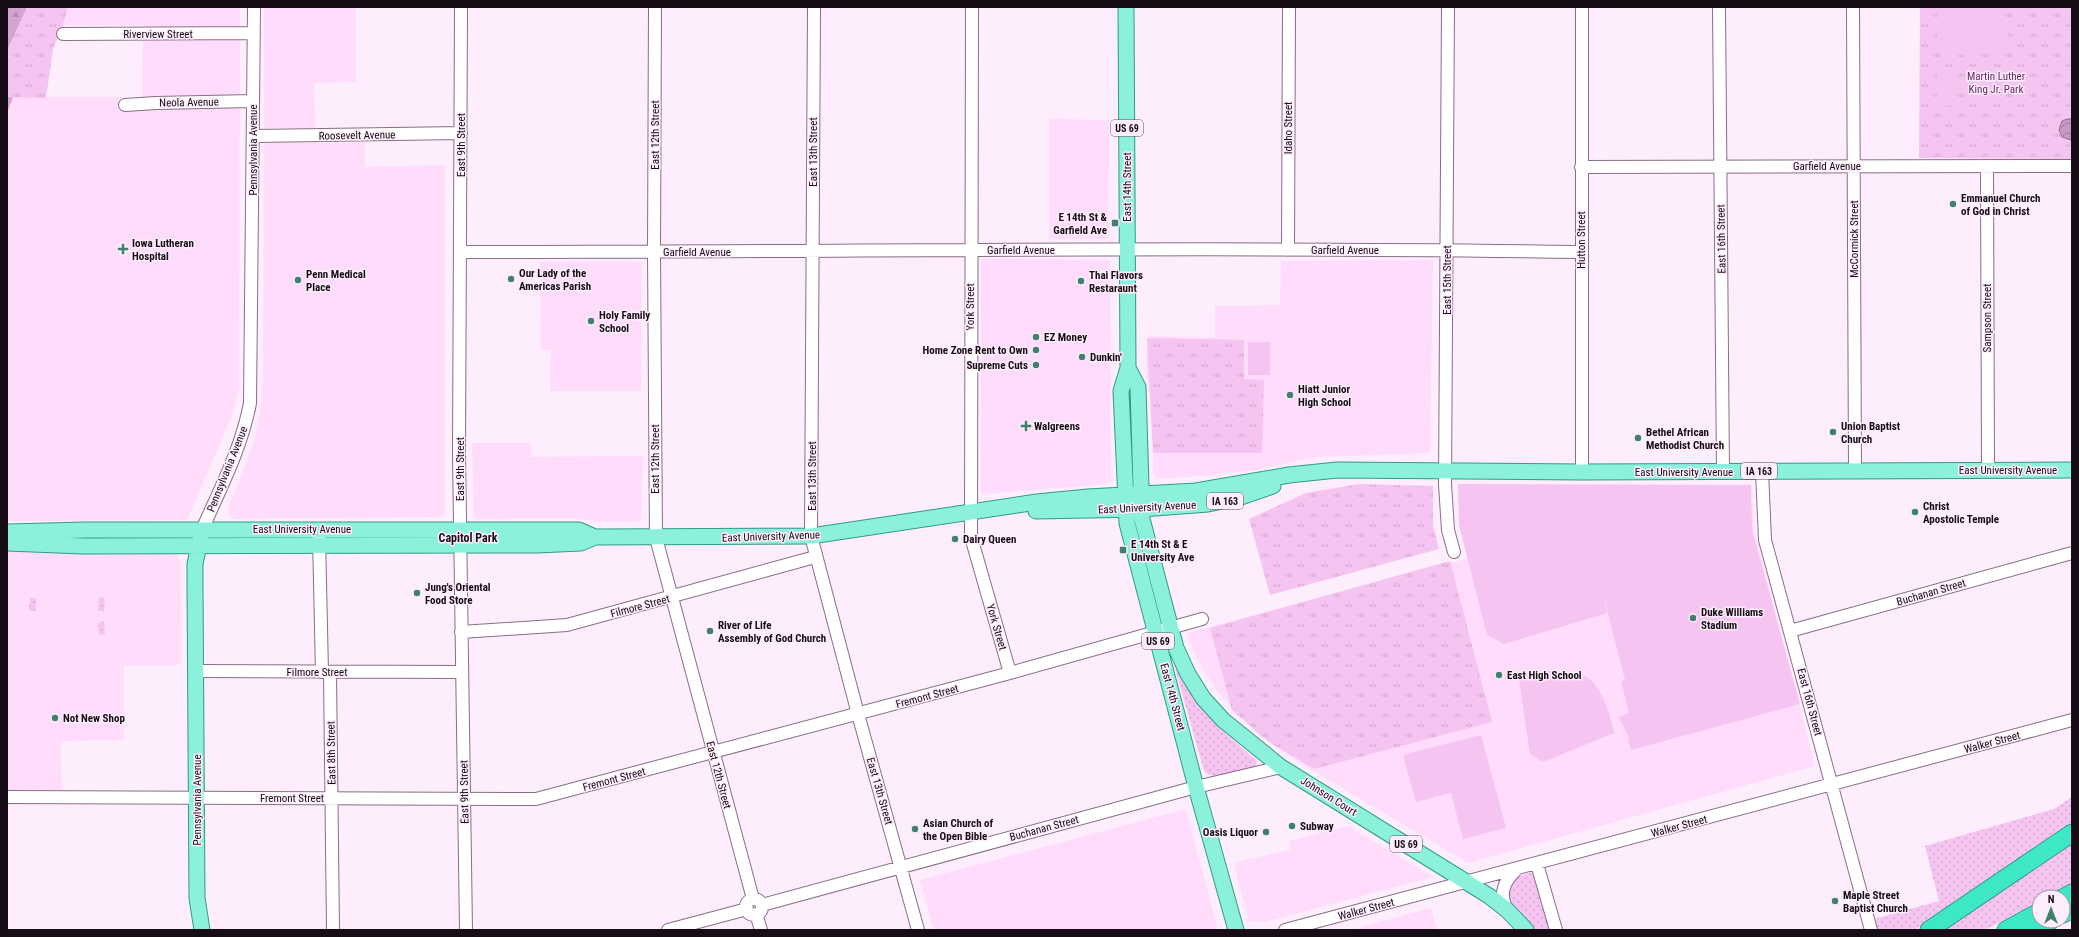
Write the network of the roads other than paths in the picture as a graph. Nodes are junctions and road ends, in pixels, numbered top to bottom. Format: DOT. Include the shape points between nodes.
graph roads {
  1 [pos="254,7"];
  2 [pos="461,7"];
  3 [pos="656,7"];
  4 [pos="814,7"];
  5 [pos="972,7"];
  6 [pos="1126,7"];
  7 [pos="1289,7"];
  8 [pos="1448,7"];
  9 [pos="1582,7"];
  10 [pos="1719,7"];
  11 [pos="1853,7"];
  12 [pos="254,33"];
  13 [pos="63,34"];
  14 [pos="253,101"];
  15 [pos="125,105"];
  16 [pos="461,133"];
  17 [pos="253,136"];
  18 [pos="1721,166"];
  19 [pos="1854,166"];
  20 [pos="1987,166"];
  21 [pos="2072,166"];
  22 [pos="1582,167"];
  23 [pos="1128,249"];
  24 [pos="970,250"];
  25 [pos="1288,250"];
  26 [pos="1448,250"];
  27 [pos="812,251"];
  28 [pos="460,252"];
  29 [pos="654,252"];
  30 [pos="1581,252"];
  31 [pos="1128,368"];
  32 [pos="1446,470"];
  33 [pos="1988,470"];
  34 [pos="2072,470"];
  35 [pos="1762,471"];
  36 [pos="1855,471"];
  37 [pos="1582,472"];
  38 [pos="1723,472"];
  39 [pos="1125,502"];
  40 [pos="1142,502"];
  41 [pos="970,513"];
  42 [pos="319,529"];
  43 [pos="202,530"];
  44 [pos="7,532"];
  45 [pos="812,536"];
  46 [pos="461,538"];
  47 [pos="656,538"];
  48 [pos="7,543"];
  49 [pos="198,545"];
  50 [pos="320,545"];
  51 [pos="1454,552"];
  52 [pos="2072,553"];
  53 [pos="815,557"];
  54 [pos="671,598"];
  55 [pos="1202,619"];
  56 [pos="1163,630"];
  57 [pos="1790,631"];
  58 [pos="461,632"];
  59 [pos="196,671"];
  60 [pos="326,672"];
  61 [pos="462,672"];
  62 [pos="1010,673"];
  63 [pos="858,714"];
  64 [pos="2072,720"];
  65 [pos="713,753"];
  66 [pos="1280,767"];
  67 [pos="1832,785"];
  68 [pos="1196,787"];
  69 [pos="7,797"];
  70 [pos="197,797"];
  71 [pos="331,798"];
  72 [pos="464,798"];
  73 [pos="2072,833"];
  74 [pos="1537,864"];
  75 [pos="901,867"];
  76 [pos="1516,870"];
  77 [pos="1469,882"];
  78 [pos="197,898"];
  79 [pos="755,907"];
  80 [pos="1507,910"];
  81 [pos="2031,916"];
  82 [pos="194,930"];
  83 [pos="202,930"];
  84 [pos="334,930"];
  85 [pos="466,930"];
  86 [pos="668,930"];
  87 [pos="761,930"];
  88 [pos="918,930"];
  89 [pos="1236,930"];
  90 [pos="1285,930"];
  91 [pos="1526,930"];
  92 [pos="1556,930"];
  93 [pos="1871,930"];
  94 [pos="1929,930"];
  95 [pos="2006,930"];
  1 -- 12 [label="street, Pennsylvania Avenue"];
  2 -- 16 [label="street, East 9th Street"];
  3 -- 29 [label="street, East 12th Street"];
  4 -- 27 [label="street, East 13th Street"];
  5 -- 24 [label="street, York Street"];
  6 -- 23 [label="main road, East 14th Street / US 69"];
  7 -- 25 [label="street, Idaho Street"];
  8 -- 26 [label="street, East 15th Street"];
  9 -- 22 [label="street, Hutton Street"];
  10 -- 18 [label="street, East 16th Street"];
  11 -- 19 [label="street, McCormick Street"];
  12 -- 13 [label="street, Riverview Street"];
  12 -- 14 [label="street, Pennsylvania Avenue"];
  14 -- 15 [label="street, Neola Avenue"];
  14 -- 17 [label="street, Pennsylvania Avenue"];
  16 -- 17 [label="street, Roosevelt Avenue"];
  16 -- 28 [label="street, East 9th Street"];
  17 -- 43 [label="street, Pennsylvania Avenue" via="250,403 236,451"];
  18 -- 19 [label="street, Garfield Avenue"];
  18 -- 22 [label="street, Garfield Avenue"];
  18 -- 38 [label="street, East 16th Street"];
  19 -- 20 [label="street, Garfield Avenue"];
  19 -- 36 [label="street, McCormick Street"];
  20 -- 21 [label="street, Garfield Avenue"];
  20 -- 33 [label="street, Sampson Street"];
  22 -- 30 [label="street, Hutton Street"];
  23 -- 24 [label="street, Garfield Avenue"];
  23 -- 25 [label="street, Garfield Avenue"];
  23 -- 31 [label="main road, East 14th Street / US 69"];
  24 -- 27 [label="street, Garfield Avenue"];
  24 -- 41 [label="street, York Street"];
  25 -- 26 [label="street, Garfield Avenue"];
  26 -- 30 [label="street, Garfield Avenue"];
  26 -- 32 [label="street, East 15th Street"];
  27 -- 29 [label="street, Garfield Avenue"];
  27 -- 45 [label="street, East 13th Street"];
  28 -- 29 [label="street, Garfield Avenue"];
  28 -- 46 [label="street, East 9th Street"];
  29 -- 47 [label="street, East 12th Street"];
  30 -- 37 [label="street, Hutton Street"];
  31 -- 39 [label="main road, East 14th Street / US 69" via="1121,391"];
  31 -- 40 [label="main road, East 14th Street / US 69" via="1138,387"];
  32 -- 37 [label="main road, East University Avenue / IA 163"];
  32 -- 40 [label="main road, East University Avenue / IA 163" via="1338,470 1294,479 1241,497 1208,504"];
  32 -- 51 [label="street, East 15th Street" via="1448,530"];
  33 -- 34 [label="main road, East University Avenue / IA 163"];
  33 -- 36 [label="main road, East University Avenue / IA 163"];
  35 -- 36 [label="main road, East University Avenue / IA 163"];
  35 -- 38 [label="main road, East University Avenue / IA 163"];
  35 -- 57 [label="street, East 16th Street" via="1765,540"];
  37 -- 38 [label="main road, East University Avenue / IA 163"];
  39 -- 40 [label="main road, East University Avenue / IA 163"];
  39 -- 41 [label="main road, East University Avenue"];
  39 -- 56 [label="main road, East 14th Street / US 69" via="1127,524"];
  40 -- 56 [label="main road, East 14th Street / US 69" via="1142,519"];
  41 -- 45 [label="main road, East University Avenue"];
  41 -- 62 [label="street, York Street" via="971,537"];
  42 -- 43 [label="main road, East University Avenue"];
  42 -- 46 [label="main road, East University Avenue"];
  42 -- 50 [label="street, East 8th Street"];
  43 -- 44 [label="main road, East University Avenue"];
  43 -- 49 [label="main road, Pennsylvania Avenue"];
  45 -- 47 [label="main road, East University Avenue"];
  45 -- 53 [label="street, East 13th Street"];
  46 -- 47 [label="main road, East University Avenue" via="581,544 595,537"];
  46 -- 50 [label="main road, East University Avenue"];
  46 -- 58 [label="street, East 9th Street"];
  47 -- 54 [label="street, East 12th Street"];
  48 -- 49 [label="main road, East University Avenue" via="67,546"];
  49 -- 50 [label="main road, East University Avenue"];
  49 -- 59 [label="main road, Pennsylvania Avenue" via="195,573"];
  50 -- 60 [label="street, East 8th Street"];
  52 -- 57 [label="street, Buchanan Street"];
  53 -- 54 [label="street, Filmore Street"];
  53 -- 63 [label="street, East 13th Street"];
  54 -- 58 [label="street, Filmore Street" via="567,626"];
  54 -- 65 [label="street, East 12th Street"];
  55 -- 56 [label="street, Fremont Street"];
  56 -- 62 [label="street, Fremont Street"];
  56 -- 66 [label="main road, Johnson Court / US 69" via="1176,648 1203,698 1229,725"];
  56 -- 68 [label="main road, East 14th Street / US 69"];
  57 -- 67 [label="street, East 16th Street"];
  58 -- 61 [label="street, East 9th Street"];
  59 -- 60 [label="street, Filmore Street"];
  59 -- 70 [label="main road, Pennsylvania Avenue"];
  60 -- 61 [label="street, Filmore Street"];
  60 -- 71 [label="street, East 8th Street"];
  61 -- 72 [label="street, East 9th Street"];
  62 -- 63 [label="street, Fremont Street"];
  63 -- 65 [label="street, Fremont Street"];
  63 -- 75 [label="street, East 13th Street"];
  64 -- 67 [label="street, Walker Street"];
  65 -- 72 [label="street, Fremont Street" via="536,799"];
  65 -- 79 [label="street, East 12th Street"];
  66 -- 68 [label="street, Buchanan Street"];
  66 -- 77 [label="main road, Johnson Court / US 69"];
  67 -- 74 [label="street, Walker Street"];
  67 -- 93 [label="street, East 16th Street"];
  68 -- 75 [label="street, Buchanan Street"];
  68 -- 89 [label="main road, East 14th Street / US 69"];
  69 -- 70 [label="street, Fremont Street"];
  70 -- 71 [label="street, Fremont Street"];
  70 -- 78 [label="main road, Pennsylvania Avenue"];
  71 -- 72 [label="street, Fremont Street"];
  71 -- 84 [label="street, East 8th Street"];
  72 -- 85 [label="street, East 9th Street"];
  73 -- 94 [label="highway"];
  74 -- 76 [label="street, Walker Street"];
  74 -- 92 [label="street"];
  75 -- 79 [label="street, Buchanan Street"];
  75 -- 88 [label="street, East 13th Street"];
  76 -- 77 [label="street, Walker Street"];
  76 -- 80 [label="street" via="1509,876 1502,893"];
  77 -- 80 [label="main road, Johnson Court / US 69"];
  77 -- 90 [label="street, Walker Street"];
  78 -- 82 [label="main road"];
  78 -- 83 [label="main road, Pennsylvania Avenue"];
  79 -- 86 [label="street, Buchanan Street"];
  79 -- 87 [label="street, East 12th Street"];
  80 -- 91 [label="main road, Johnson Court / US 69"];
  81 -- 95 [label="highway"];
}
